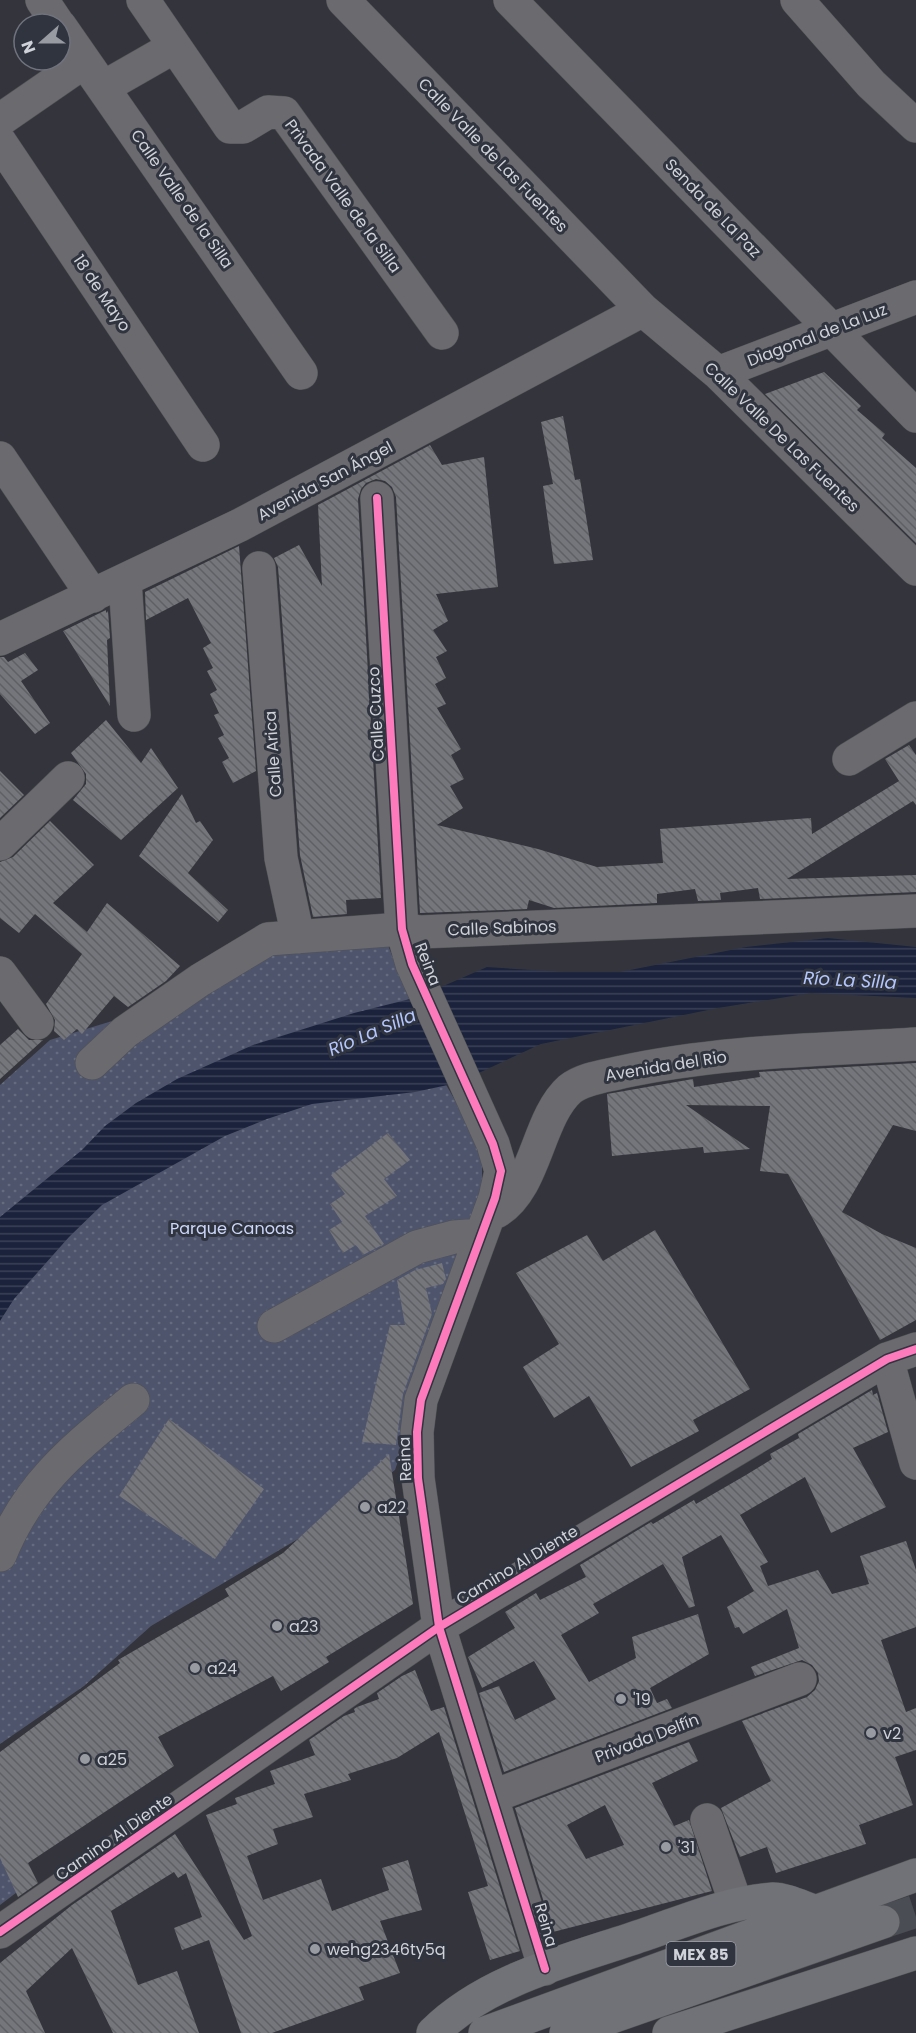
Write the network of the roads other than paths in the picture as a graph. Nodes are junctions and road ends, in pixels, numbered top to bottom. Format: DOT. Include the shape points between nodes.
graph roads {
  1 [pos="144,0"];
  2 [pos="342,0"];
  3 [pos="510,0"];
  4 [pos="797,0"];
  5 [pos="72,44"];
  6 [pos="174,47"];
  7 [pos="94,75"];
  8 [pos="0,120"];
  9 [pos="916,126"];
  10 [pos="0,142"];
  11 [pos="916,297"];
  12 [pos="643,310"];
  13 [pos="831,328"];
  14 [pos="442,333"];
  15 [pos="301,373"];
  16 [pos="718,373"];
  17 [pos="916,416"];
  18 [pos="203,445"];
  19 [pos="0,458"];
  20 [pos="377,498"];
  21 [pos="259,568"];
  22 [pos="916,569"];
  23 [pos="125,581"];
  24 [pos="93,596"];
  25 [pos="0,639"];
  26 [pos="134,715"];
  27 [pos="916,718"];
  28 [pos="849,759"];
  29 [pos="68,778"];
  30 [pos="0,844"];
  31 [pos="916,911"];
  32 [pos="402,929"];
  33 [pos="298,937"];
  34 [pos="0,973"];
  35 [pos="37,1023"];
  36 [pos="916,1044"];
  37 [pos="92,1063"];
  38 [pos="485,1225"];
  39 [pos="274,1326"];
  40 [pos="902,1354"];
  41 [pos="133,1400"];
  42 [pos="916,1463"];
  43 [pos="0,1555"];
  44 [pos="439,1627"];
  45 [pos="800,1679"];
  46 [pos="494,1796"];
  47 [pos="706,1820"];
  48 [pos="916,1875"];
  49 [pos="736,1904"];
  50 [pos="817,1911"];
  51 [pos="883,1922"];
  52 [pos="0,1932"];
  53 [pos="916,1953"];
  54 [pos="545,1969"];
  55 [pos="727,2022"];
  56 [pos="433,2033"];
  57 [pos="485,2033"];
  58 [pos="566,2033"];
  59 [pos="669,2033"];
  1 -- 6 [label="street, Privada Valle de la Silla"];
  2 -- 12 [label="street, Calle Valle de Las Fuentes"];
  3 -- 13 [label="street, Senda de La Paz"];
  4 -- 9 [label="street" via="871,84"];
  5 -- 7 [label="street, Calle Valle de la Silla"];
  6 -- 7 [label="street"];
  6 -- 14 [label="street, Privada Valle de la Silla" via="230,127 243,127 268,112 284,114"];
  7 -- 8 [label="street"];
  7 -- 15 [label="street, Calle Valle de la Silla"];
  10 -- 18 [label="street, 18 de Mayo"];
  11 -- 13 [label="street, Diagonal de La Luz"];
  12 -- 16 [label="street, Calle Valle De Las Fuentes"];
  12 -- 23 [label="street, Avenida San Ángel" via="345,471"];
  13 -- 16 [label="street, Diagonal de La Luz"];
  13 -- 17 [label="street, Senda de La Paz"];
  16 -- 22 [label="street, Calle Valle De Las Fuentes"];
  19 -- 24 [label="street"];
  20 -- 32 [label="street, Calle Cuzco"];
  21 -- 33 [label="street, Calle Arica" via="281,858"];
  23 -- 24 [label="street, Avenida San Ángel"];
  23 -- 26 [label="street"];
  24 -- 25 [label="street, Avenida San Ángel"];
  27 -- 28 [label="street"];
  29 -- 30 [label="street"];
  31 -- 32 [label="street, Calle Sabinos" via="420,932"];
  32 -- 33 [label="street, Calle Sabinos"];
  32 -- 38 [label="street, Reina" via="412,964 493,1144 501,1172"];
  33 -- 37 [label="street, Calle Sabinos" via="268,939 200,980 125,1032"];
  34 -- 35 [label="street"];
  36 -- 38 [label="street, Avenida del Rio" via="738,1054 662,1063 592,1078 570,1089 554,1113 518,1190"];
  38 -- 39 [label="street" via="417,1247"];
  38 -- 44 [label="street, Reina" via="429,1373 417,1432 418,1478"];
  40 -- 42 [label="street"];
  40 -- 44 [label="street, Camino Al Diente"];
  41 -- 43 [label="street" via="51,1471 33,1493"];
  44 -- 46 [label="street, Reina"];
  44 -- 52 [label="street, Camino Al Diente"];
  45 -- 46 [label="street, Privada Delfín"];
  46 -- 54 [label="street, Reina"];
  47 -- 49 [label="street"];
  48 -- 50 [label="highway, MEX 85"];
  49 -- 50 [label="highway" via="776,1899"];
  49 -- 54 [label="highway"];
  50 -- 57 [label="highway, MEX 85"];
  51 -- 58 [label="highway"];
  53 -- 55 [label="highway"];
  54 -- 56 [label="highway" via="488,1993 449,2017"];
  55 -- 59 [label="highway"];
}
